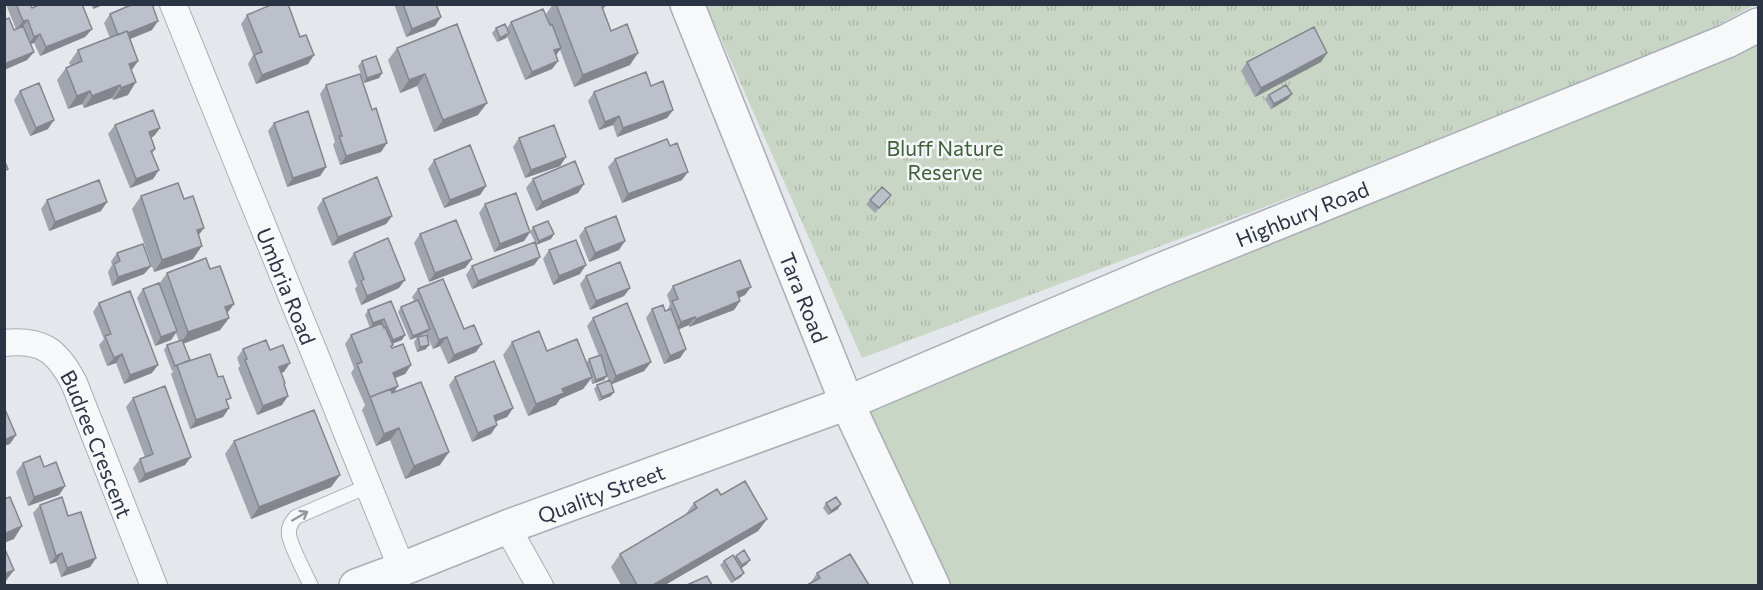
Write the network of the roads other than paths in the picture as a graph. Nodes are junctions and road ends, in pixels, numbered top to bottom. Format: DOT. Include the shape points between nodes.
graph roads {
  1 [pos="173,4"];
  2 [pos="687,4"];
  3 [pos="1758,26"];
  4 [pos="4,343"];
  5 [pos="847,403"];
  6 [pos="368,486"];
  7 [pos="507,527"];
  8 [pos="402,569"];
  9 [pos="154,585"];
  10 [pos="311,585"];
  11 [pos="356,585"];
  12 [pos="540,585"];
  13 [pos="933,585"];
  1 -- 6 [label="street, Umbria Road"];
  2 -- 5 [label="street, Tara Road"];
  3 -- 5 [label="street, Highbury Road" via="1158,271"];
  4 -- 9 [label="street, Budree Crescent" via="35,343 64,363"];
  5 -- 7 [label="street, Quality Street"];
  5 -- 13 [label="street, Tara Road"];
  6 -- 8 [label="street, Umbria Road"];
  10 -- 6 [label="lane, one-way" via="289,536 292,521"];
  7 -- 8 [label="street, Quality Street"];
  7 -- 12 [label="street"];
  8 -- 11 [label="street, Quality Street"];
}
